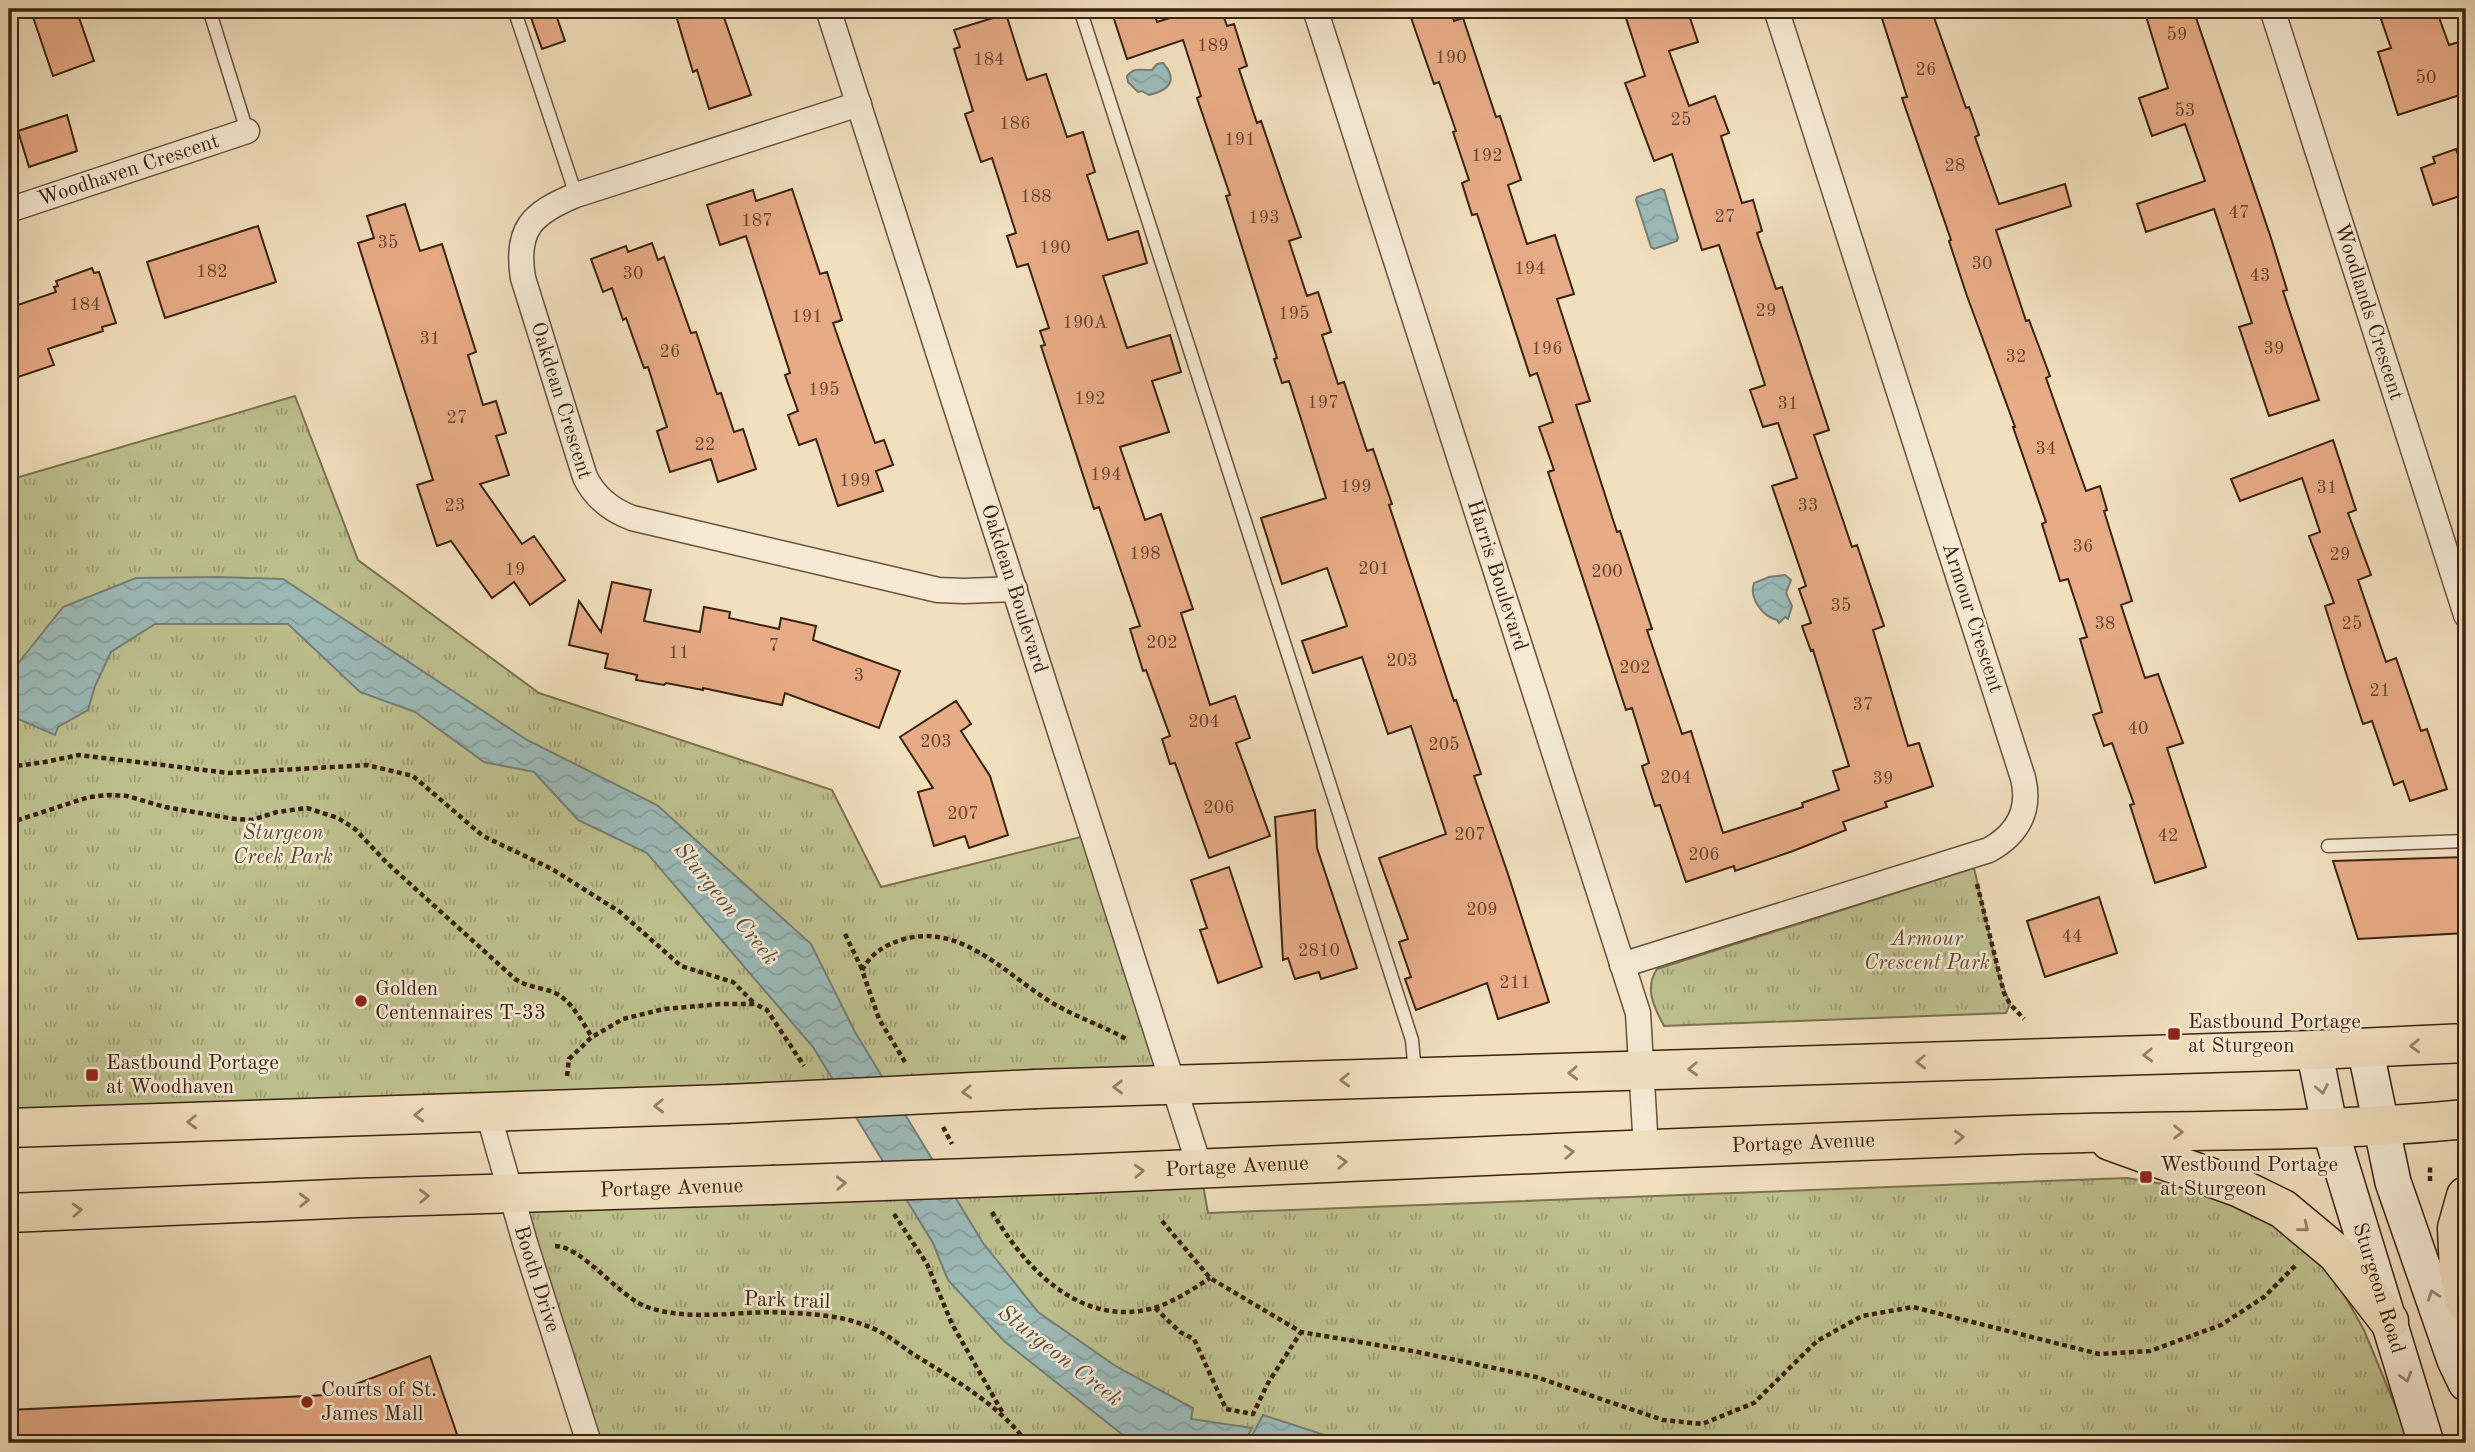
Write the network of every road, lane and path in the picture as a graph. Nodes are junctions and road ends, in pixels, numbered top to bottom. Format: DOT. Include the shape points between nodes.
graph roads {
  1 [pos="209,9"];
  2 [pos="514,9"];
  3 [pos="828,9"];
  4 [pos="1080,9"];
  5 [pos="1315,9"];
  6 [pos="1776,9"];
  7 [pos="2272,9"];
  8 [pos="859,104"];
  9 [pos="247,131"];
  10 [pos="576,195"];
  11 [pos="9,210"];
  12 [pos="1015,589"];
  13 [pos="2466,615"];
  14 [pos="9,767"];
  15 [pos="9,823"];
  16 [pos="2466,841"];
  17 [pos="2328,846"];
  18 [pos="1971,856"];
  19 [pos="845,934"];
  20 [pos="1622,965"];
  21 [pos="862,970"];
  22 [pos="755,1004"];
  23 [pos="767,1010"];
  24 [pos="2024,1019"];
  25 [pos="592,1037"];
  26 [pos="2466,1043"];
  27 [pos="2365,1048"];
  28 [pos="2314,1050"];
  29 [pos="1641,1071"];
  30 [pos="1416,1077"];
  31 [pos="1173,1086"];
  32 [pos="563,1110"];
  33 [pos="488,1113"];
  34 [pos="2466,1119"];
  35 [pos="2380,1126"];
  36 [pos="9,1129"];
  37 [pos="2330,1129"];
  38 [pos="2085,1132"];
  39 [pos="1646,1149"];
  40 [pos="2430,1165"];
  41 [pos="1200,1168"];
  42 [pos="2430,1182"];
  43 [pos="510,1193"];
  44 [pos="2466,1196"];
  45 [pos="9,1213"];
  46 [pos="1162,1221"];
  47 [pos="526,1246"];
  48 [pos="2302,1258"];
  49 [pos="2466,1303"];
  50 [pos="1155,1308"];
  51 [pos="2389,1321"];
  52 [pos="1301,1332"];
  53 [pos="2466,1383"];
  54 [pos="2424,1438"];
  55 [pos="589,1443"];
  56 [pos="1027,1443"];
  1 -- 9 [label="lane"];
  2 -- 10 [label="lane"];
  3 -- 8 [label="street, Oakdean Boulevard"];
  4 -- 30 [label="lane" via="1408,1029"];
  5 -- 20 [label="street, Harris Boulevard"];
  6 -- 18 [label="street, Armour Crescent" via="2026,789 2022,818 2011,834 2002,843"];
  7 -- 13 [label="street, Woodlands Crescent"];
  8 -- 10 [label="street, Oakdean Crescent"];
  8 -- 12 [label="street, Oakdean Boulevard"];
  9 -- 11 [label="street, Woodhaven Crescent"];
  10 -- 12 [label="street, Oakdean Crescent" via="533,219 523,235 521,264 585,477 604,504 632,518 938,590"];
  12 -- 31 [label="street, Oakdean Boulevard"];
  14 -- 22 [label="path" via="79,755 229,773 367,765 413,776 483,836 552,869 620,912 681,966 733,982"];
  15 -- 25 [label="path" via="108,795 235,819 252,820 307,808 338,818 515,979 569,1003"];
  16 -- 17 [label="lane"];
  18 -- 20 [label="street, Armour Crescent"];
  18 -- 24 [label="path" via="2004,993"];
  19 -- 21 [label="path"];
  20 -- 29 [label="street, Harris Boulevard" via="1638,1013"];
  22 -- 23 [label="path"];
  22 -- 25 [label="path" via="664,1009 623,1019"];
  25 -- 32 [label="path" via="569,1059"];
  26 -- 27 [label="highway, one-way"];
  27 -- 28 [label="highway"];
  27 -- 35 [label="main road"];
  28 -- 29 [label="highway, one-way"];
  28 -- 37 [label="main road, Sturgeon Road, one-way"];
  29 -- 30 [label="highway, one-way"];
  29 -- 39 [label="street, Harris Boulevard"];
  30 -- 31 [label="highway, one-way"];
  31 -- 32 [label="highway, one-way, bridge"];
  31 -- 41 [label="street, Oakdean Boulevard"];
  32 -- 33 [label="highway"];
  33 -- 36 [label="highway, one-way"];
  33 -- 43 [label="street, Booth Drive"];
  34 -- 35 [label="highway, Portage Avenue"];
  35 -- 37 [label="highway, Portage Avenue"];
  53 -- 35 [label="main road, one-way" via="2393,1182"];
  38 -- 37 [label="highway, Portage Avenue, one-way"];
  37 -- 51 [label="main road, Sturgeon Road"];
  39 -- 38 [label="highway, Portage Avenue, one-way"];
  38 -- 51 [label="highway, one-way" via="2240,1188 2283,1209 2337,1254"];
  41 -- 39 [label="highway, Portage Avenue, one-way"];
  40 -- 42 [label="path"];
  43 -- 41 [label="highway, Portage Avenue, one-way, bridge"];
  45 -- 43 [label="highway, Portage Avenue, one-way"];
  43 -- 47 [label="street, Booth Drive"];
  44 -- 49 [label="highway" via="2458,1228 2459,1272"];
  46 -- 52 [label="path" via="1210,1278"];
  47 -- 55 [label="street, Booth Drive"];
  47 -- 56 [label="path, Park trail" via="560,1246 644,1306 674,1314 789,1312 866,1325 1004,1415"];
  48 -- 52 [label="path" via="2264,1297 2221,1325 2150,1351 2099,1354 1913,1307 1862,1316 1817,1341 1754,1403 1702,1424 1663,1420 1536,1377"];
  50 -- 52 [label="path" via="1194,1339 1226,1409 1253,1414"];
  51 -- 54 [label="main road, Sturgeon Road, one-way"];
}
